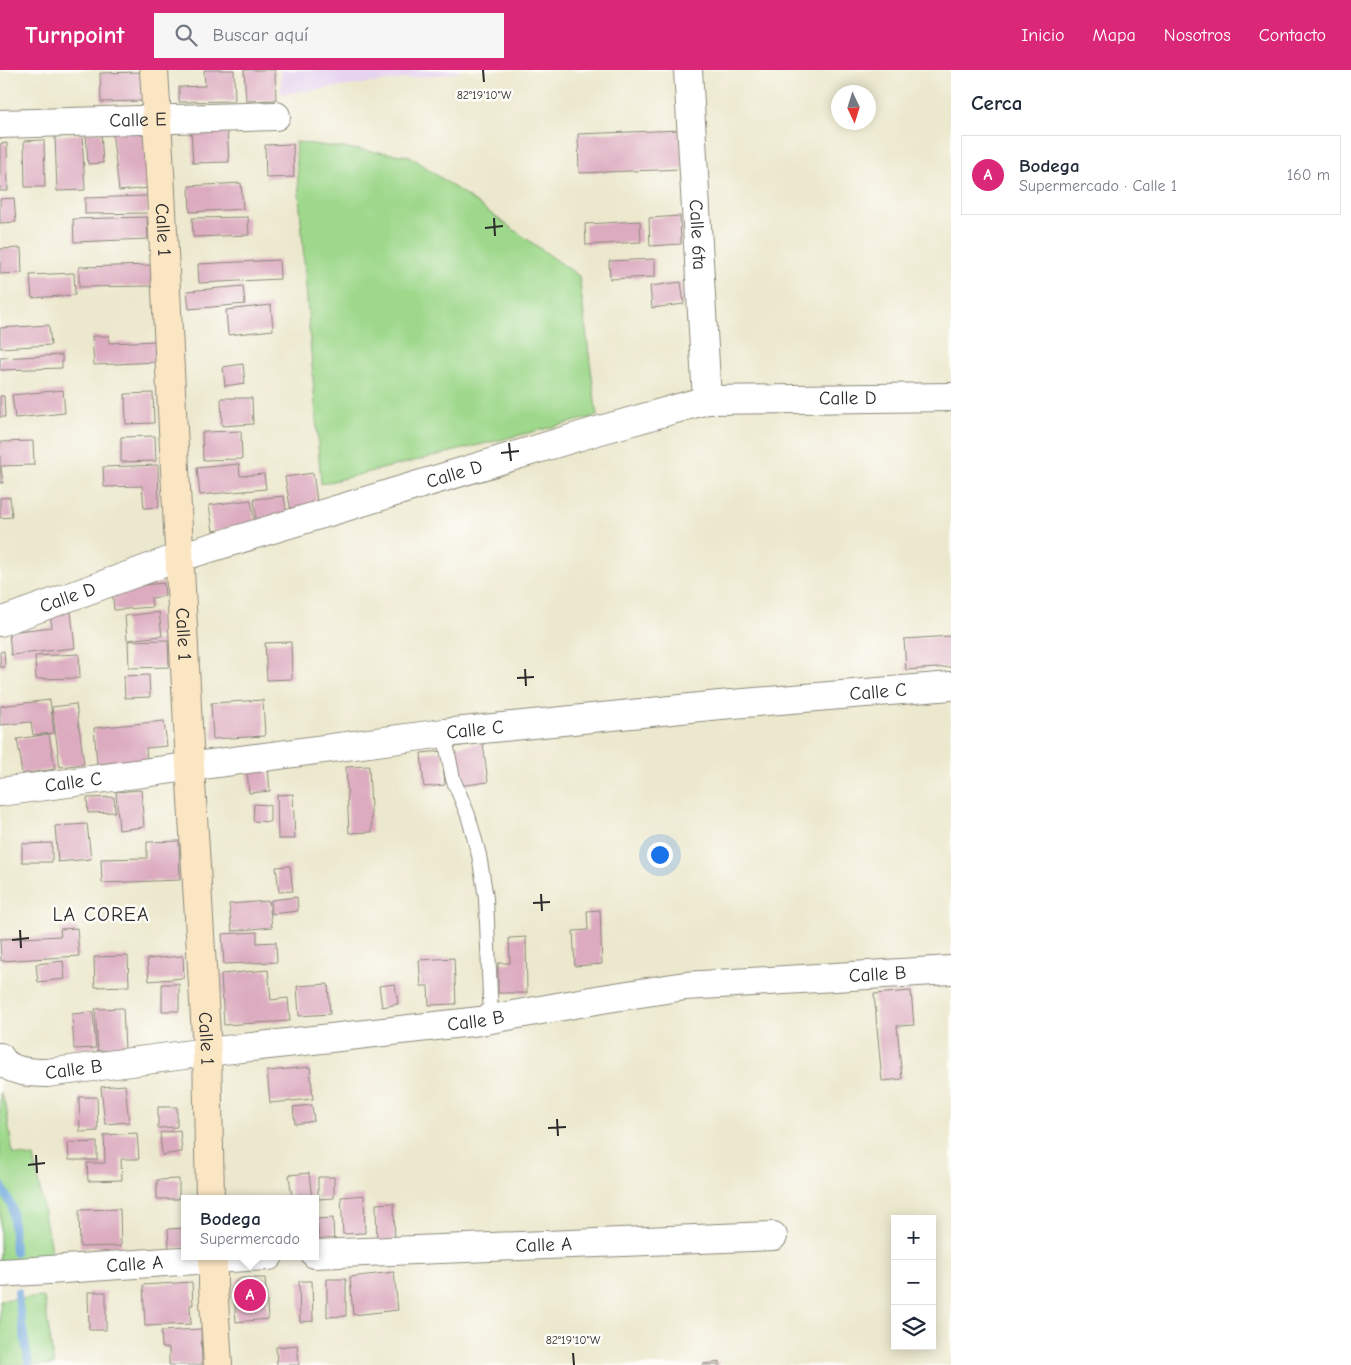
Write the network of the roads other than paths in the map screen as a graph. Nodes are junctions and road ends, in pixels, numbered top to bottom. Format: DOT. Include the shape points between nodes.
graph roads {
  1 [pos="154,70"];
  2 [pos="688,70"];
  3 [pos="276,116"];
  4 [pos="158,118"];
  5 [pos="0,124"];
  6 [pos="951,397"];
  7 [pos="707,400"];
  8 [pos="180,557"];
  9 [pos="0,622"];
  10 [pos="951,686"];
  11 [pos="444,733"];
  12 [pos="190,766"];
  13 [pos="0,792"];
  14 [pos="951,970"];
  15 [pos="491,1020"];
  16 [pos="206,1052"];
  17 [pos="1,1059"];
  18 [pos="210,1195"];
  19 [pos="773,1236"];
  20 [pos="319,1254"];
  21 [pos="181,1260"];
  22 [pos="213,1260"];
  23 [pos="0,1273"];
  24 [pos="218,1365"];
  1 -- 4 [label="street, Calle 1"];
  2 -- 7 [label="street, Calle 6ta"];
  3 -- 4 [label="street, Calle E"];
  4 -- 5 [label="street, Calle E"];
  4 -- 8 [label="street, Calle 1"];
  6 -- 7 [label="street, Calle D"];
  7 -- 8 [label="street, Calle D"];
  8 -- 9 [label="street, Calle D"];
  8 -- 12 [label="street, Calle 1"];
  10 -- 11 [label="street, Calle C"];
  11 -- 12 [label="street, Calle C"];
  11 -- 15 [label="lane" via="453,779 468,815 479,855 486,898"];
  12 -- 13 [label="street, Calle C"];
  12 -- 16 [label="street, Calle 1"];
  14 -- 15 [label="street, Calle B" via="685,986"];
  15 -- 16 [label="street, Calle B"];
  16 -- 17 [label="street, Calle B" via="47,1073 18,1070"];
  16 -- 18 [label="street, Calle 1"];
  19 -- 20 [label="street, Calle A"];
  21 -- 23 [label="street, Calle A"];
  22 -- 24 [label="street"];
}
